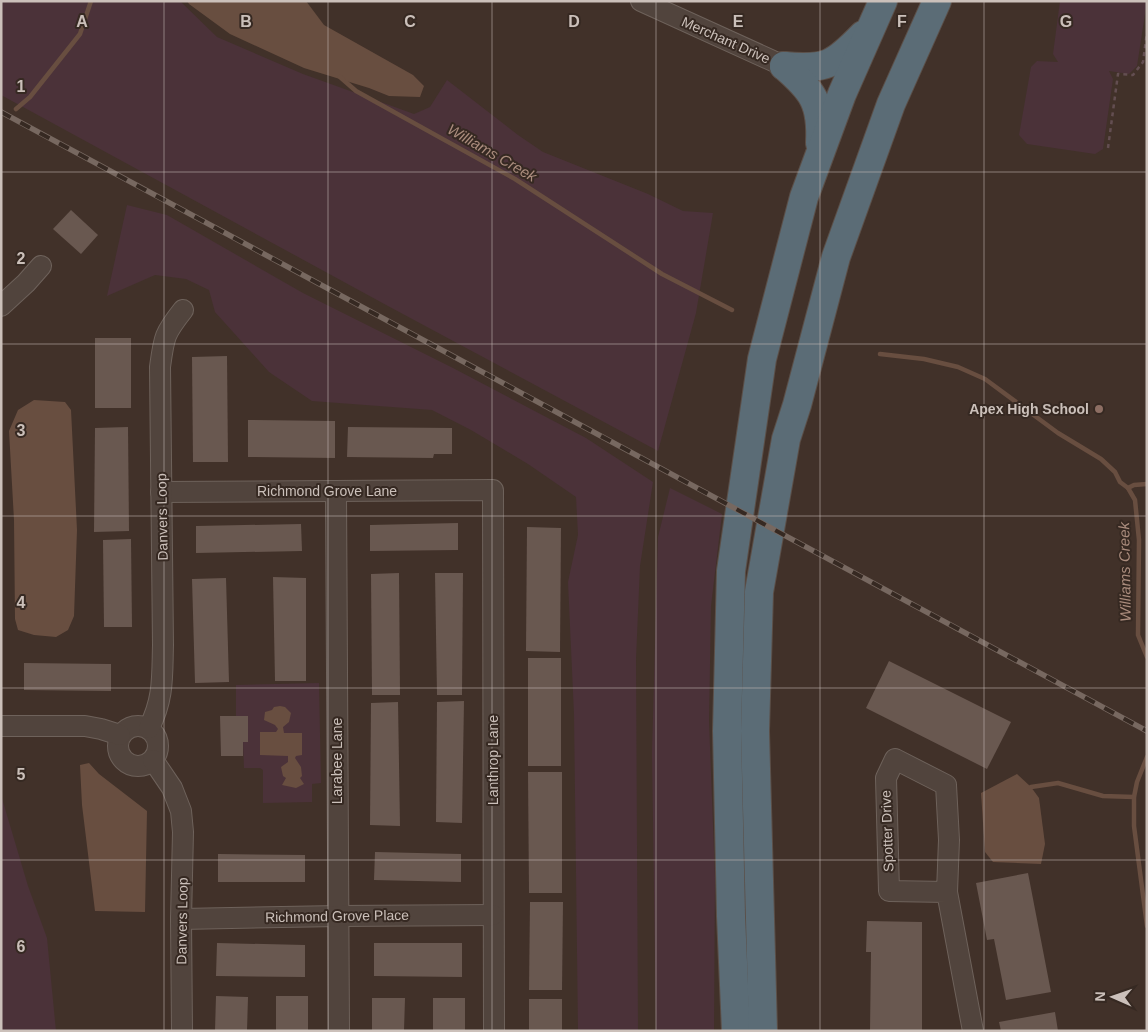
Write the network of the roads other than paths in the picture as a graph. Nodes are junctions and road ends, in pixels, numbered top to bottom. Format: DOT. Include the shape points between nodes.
graph roads {
  1 [pos="641,1"];
  2 [pos="937,1"];
  3 [pos="878,13"];
  4 [pos="784,66"];
  5 [pos="820,155"];
  6 [pos="41,266"];
  7 [pos="1,306"];
  8 [pos="183,310"];
  9 [pos="493,490"];
  10 [pos="161,492"];
  11 [pos="336,492"];
  12 [pos="1,726"];
  13 [pos="149,728"];
  14 [pos="120,736"];
  15 [pos="152,760"];
  16 [pos="947,892"];
  17 [pos="493,915"];
  18 [pos="338,916"];
  19 [pos="182,919"];
  20 [pos="182,1031"];
  21 [pos="339,1031"];
  22 [pos="494,1031"];
  23 [pos="736,1031"];
  24 [pos="763,1031"];
  25 [pos="973,1031"];
  1 -- 4 [label="street, Merchant Drive"];
  2 -- 24 [label="highway" via="891,104 836,257 786,439 759,592 755,731"];
  3 -- 4 [label="highway" via="844,54 835,60 813,67"];
  3 -- 5 [label="highway" via="842,94"];
  4 -- 5 [label="highway" via="804,83 815,102 820,123"];
  5 -- 23 [label="highway" via="804,197 762,358 731,571 727,731"];
  6 -- 7 [label="street"];
  8 -- 10 [label="street, Danvers Loop" via="168,329 161,358"];
  9 -- 11 [label="street, Richmond Grove Lane"];
  9 -- 17 [label="street, Lanthrop Lane"];
  10 -- 11 [label="street, Richmond Grove Lane"];
  10 -- 13 [label="street, Danvers Loop" via="162,690"];
  11 -- 18 [label="street, Larabee Lane"];
  12 -- 14 [label="street" via="84,726"];
  13 -- 14 [label="street" via="130,727"];
  13 -- 15 [label="street" via="158,743"];
  14 -- 15 [label="street" via="118,748 128,764 141,766"];
  15 -- 19 [label="street, Danvers Loop" via="172,788 181,811 184,832"];
  16 -- 16 [label="street, Spotter Drive" via="946,785 895,759 886,778 889,891"];
  16 -- 25 [label="street, Spotter Drive"];
  17 -- 18 [label="street, Richmond Grove Place"];
  17 -- 22 [label="street, Lanthrop Lane"];
  18 -- 19 [label="street, Richmond Grove Place"];
  18 -- 21 [label="street, Larabee Lane"];
  19 -- 20 [label="street, Danvers Loop"];
}
